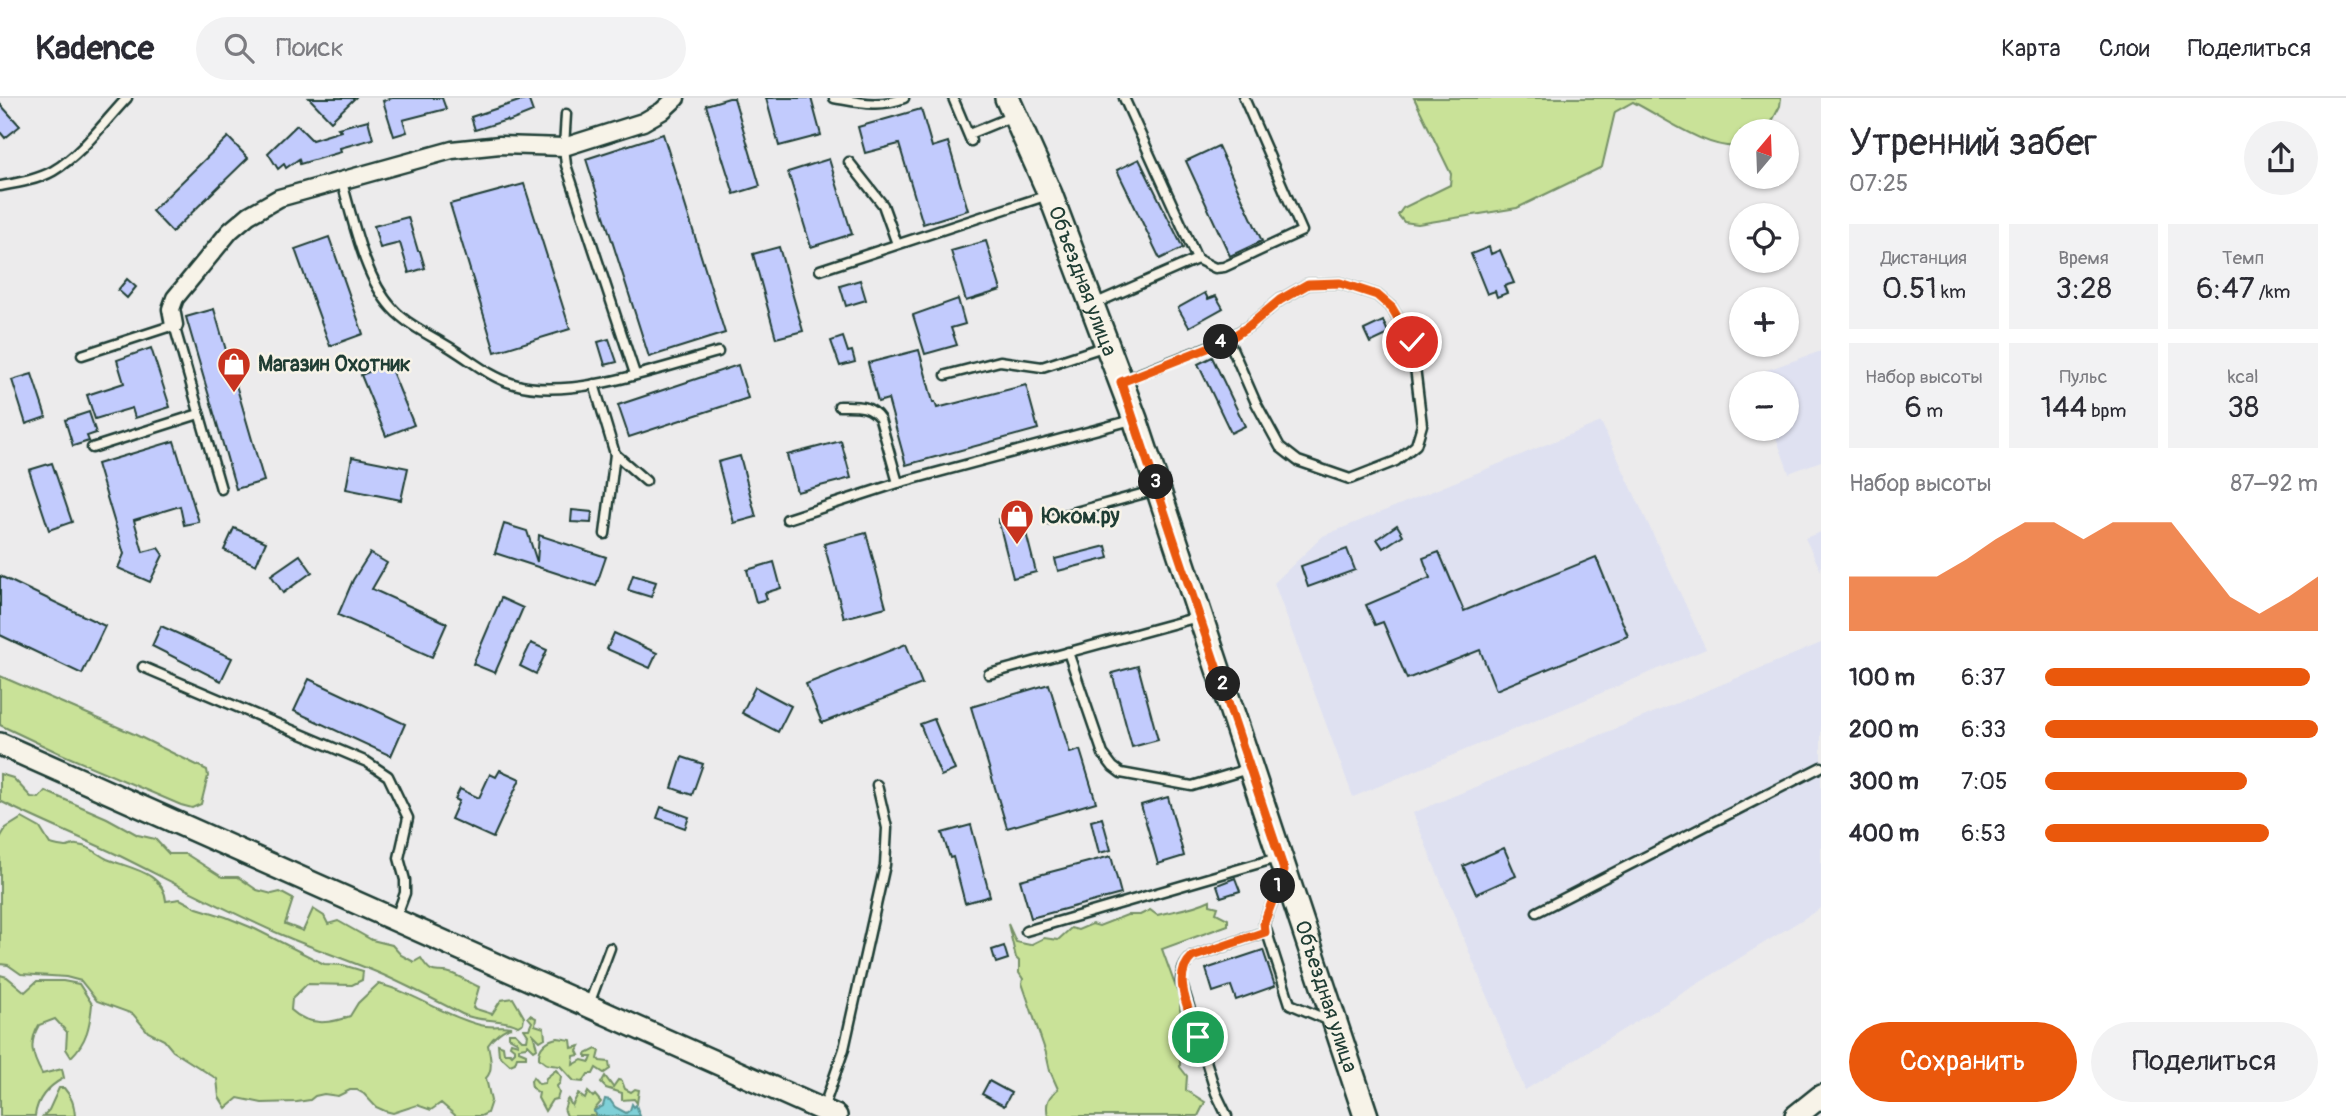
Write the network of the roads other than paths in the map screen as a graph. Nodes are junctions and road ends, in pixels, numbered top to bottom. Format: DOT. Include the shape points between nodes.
graph roads {
  1 [pos="127,98"];
  2 [pos="676,98"];
  3 [pos="834,98"];
  4 [pos="904,98"];
  5 [pos="953,98"];
  6 [pos="1124,98"];
  7 [pos="1244,98"];
  8 [pos="1011,107"];
  9 [pos="566,114"];
  10 [pos="564,147"];
  11 [pos="849,162"];
  12 [pos="341,179"];
  13 [pos="0,186"];
  14 [pos="1051,194"];
  15 [pos="897,244"];
  16 [pos="1197,259"];
  17 [pos="820,270"];
  18 [pos="1094,304"];
  19 [pos="173,325"];
  20 [pos="1228,340"];
  21 [pos="1108,346"];
  22 [pos="718,352"];
  23 [pos="82,355"];
  24 [pos="635,374"];
  25 [pos="946,375"];
  26 [pos="1121,382"];
  27 [pos="594,384"];
  28 [pos="839,406"];
  29 [pos="199,414"];
  30 [pos="1135,419"];
  31 [pos="92,448"];
  32 [pos="615,454"];
  33 [pos="646,481"];
  34 [pos="898,483"];
  35 [pos="221,489"];
  36 [pos="1159,489"];
  37 [pos="787,519"];
  38 [pos="1050,519"];
  39 [pos="605,534"];
  40 [pos="1201,616"];
  41 [pos="1068,652"];
  42 [pos="144,667"];
  43 [pos="989,674"];
  44 [pos="0,744"];
  45 [pos="1821,767"];
  46 [pos="1251,768"];
  47 [pos="877,785"];
  48 [pos="1282,864"];
  49 [pos="1537,912"];
  50 [pos="395,920"];
  51 [pos="1026,931"];
  52 [pos="1265,932"];
  53 [pos="610,948"];
  54 [pos="589,1005"];
  55 [pos="1336,1024"];
  56 [pos="1821,1096"];
  57 [pos="1365,1112"];
  58 [pos="830,1113"];
  59 [pos="1227,1116"];
  60 [pos="1796,1116"];
  1 -- 13 [label="lane" via="51,173"];
  2 -- 10 [label="street" via="643,122"];
  3 -- 4 [label="lane" via="870,105"];
  5 -- 8 [label="lane" via="970,138"];
  6 -- 16 [label="lane"];
  7 -- 16 [label="lane" via="1302,231 1224,267 1214,268"];
  8 -- 14 [label="main road, Объездная улица"];
  9 -- 10 [label="lane"];
  10 -- 12 [label="street" via="462,148"];
  10 -- 24 [label="lane"];
  11 -- 15 [label="lane" via="883,205"];
  12 -- 19 [label="street" via="265,204 230,231 175,298"];
  12 -- 27 [label="lane" via="370,270 398,314 512,384 547,389"];
  14 -- 15 [label="lane" via="992,207"];
  14 -- 18 [label="main road, Объездная улица"];
  15 -- 17 [label="lane"];
  16 -- 18 [label="lane"];
  18 -- 21 [label="main road, Объездная улица"];
  19 -- 23 [label="lane"];
  19 -- 29 [label="lane"];
  20 -- 20 [label="lane" via="1308,284 1340,283 1377,295 1392,308 1412,342 1422,425 1416,445 1396,461 1350,479 1298,461 1280,447"];
  20 -- 26 [label="lane"];
  21 -- 25 [label="lane" via="1042,367 1000,361"];
  21 -- 26 [label="main road, Объездная улица"];
  22 -- 24 [label="lane"];
  24 -- 27 [label="lane"];
  26 -- 30 [label="main road, Объездная улица"];
  27 -- 32 [label="lane"];
  28 -- 34 [label="lane" via="874,410"];
  29 -- 31 [label="lane"];
  29 -- 35 [label="lane"];
  30 -- 34 [label="lane"];
  30 -- 36 [label="main road, Объездная улица"];
  32 -- 33 [label="lane"];
  32 -- 39 [label="lane"];
  34 -- 37 [label="lane"];
  36 -- 38 [label="lane"];
  36 -- 40 [label="main road, Объездная улица"];
  40 -- 41 [label="lane"];
  40 -- 46 [label="main road, Объездная улица"];
  41 -- 43 [label="lane"];
  41 -- 46 [label="lane" via="1103,754 1121,773 1192,786"];
  42 -- 50 [label="lane" via="367,762 388,776 408,818 399,858 405,893"];
  44 -- 50 [label="street"];
  45 -- 49 [label="lane"];
  46 -- 48 [label="main road, Объездная улица"];
  47 -- 58 [label="lane" via="887,828 885,865"];
  48 -- 51 [label="lane"];
  48 -- 52 [label="lane"];
  48 -- 55 [label="main road, Объездная улица"];
  50 -- 54 [label="street"];
  52 -- 55 [label="lane" via="1290,1004"];
  52 -- 59 [label="lane" via="1192,957 1181,972"];
  53 -- 54 [label="lane"];
  54 -- 58 [label="street"];
  55 -- 57 [label="main road, Объездная улица"];
  56 -- 60 [label="street"];
}
